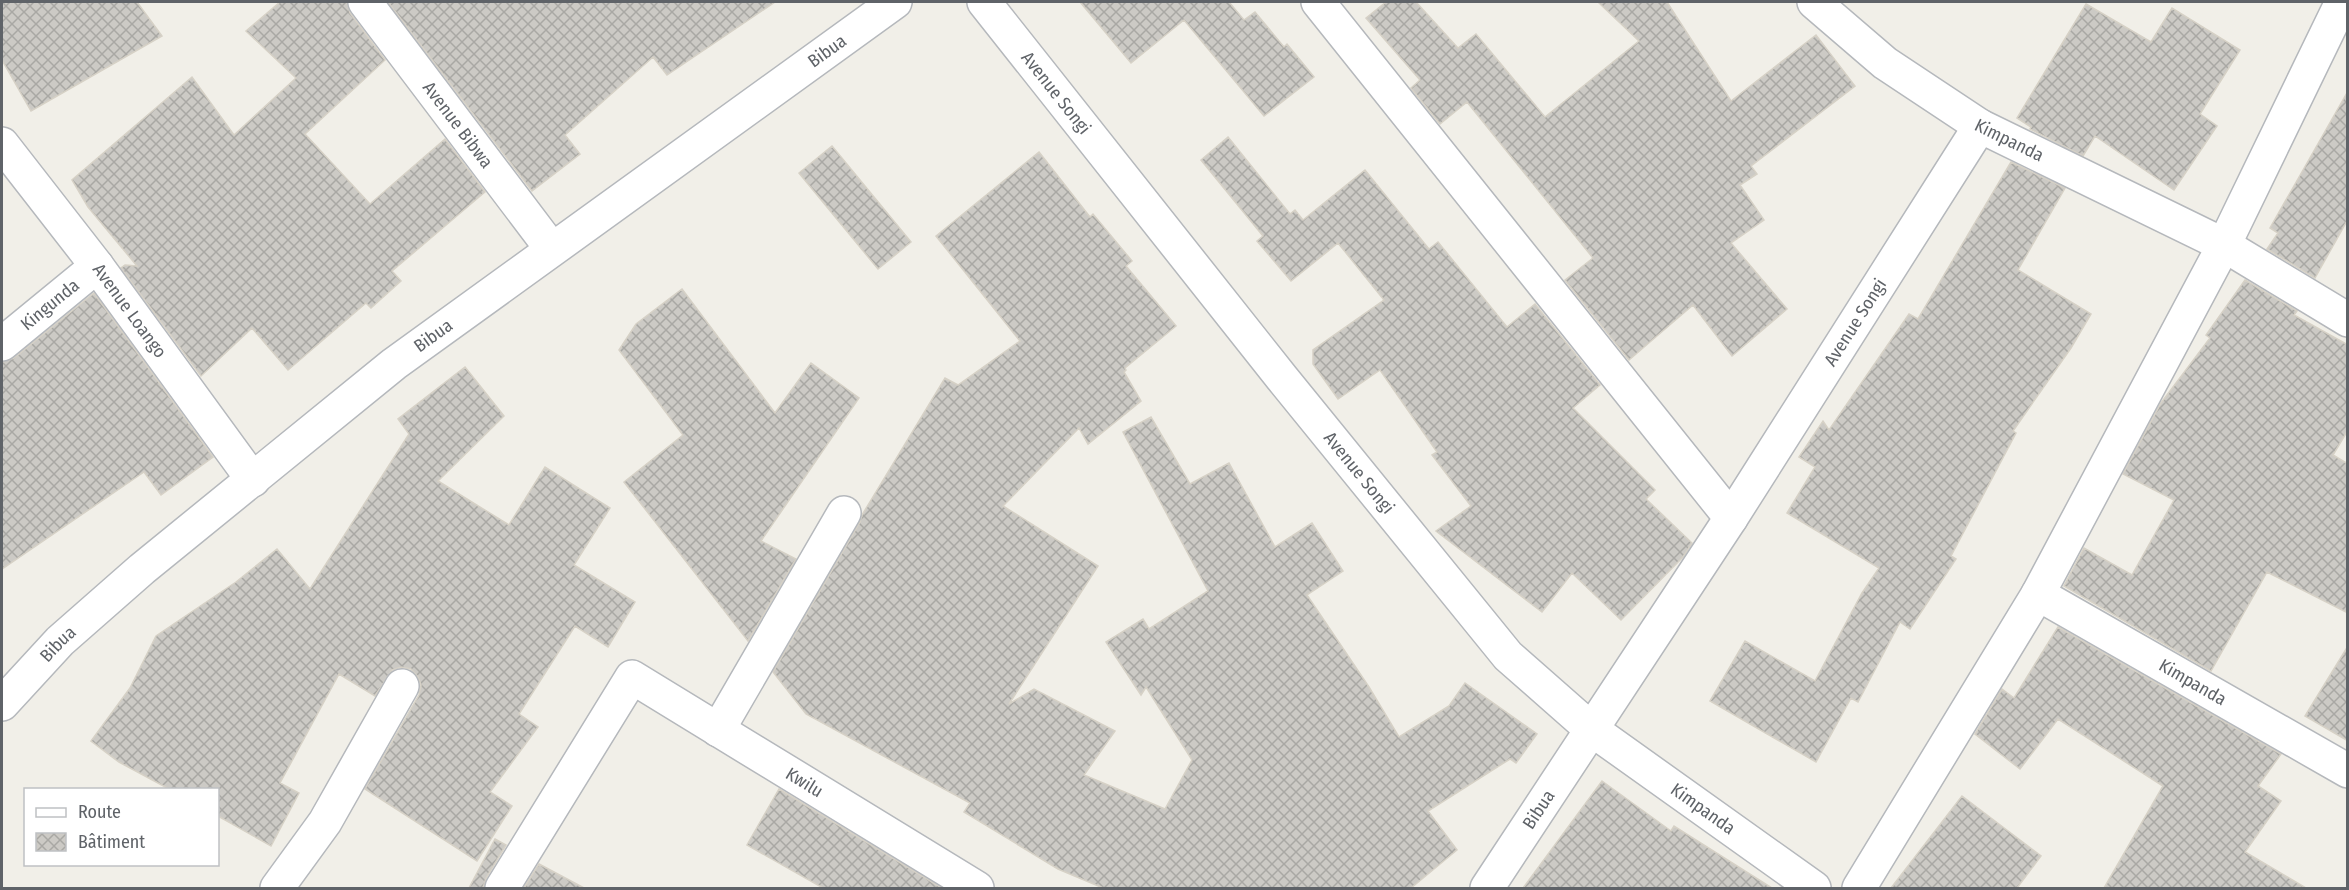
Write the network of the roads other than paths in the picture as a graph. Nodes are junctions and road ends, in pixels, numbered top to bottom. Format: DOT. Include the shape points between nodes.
graph roads {
  1 [pos="365,2"];
  2 [pos="895,2"];
  3 [pos="984,2"];
  4 [pos="1318,2"];
  5 [pos="1814,2"];
  6 [pos="2342,2"];
  7 [pos="1980,126"];
  8 [pos="2,144"];
  9 [pos="2224,245"];
  10 [pos="551,248"];
  11 [pos="97,266"];
  12 [pos="2348,320"];
  13 [pos="2,344"];
  14 [pos="253,480"];
  15 [pos="844,513"];
  16 [pos="1731,518"];
  17 [pos="2038,594"];
  18 [pos="402,686"];
  19 [pos="2,704"];
  20 [pos="1591,729"];
  21 [pos="718,730"];
  22 [pos="2348,771"];
  23 [pos="1799,884"];
  24 [pos="277,888"];
  25 [pos="502,888"];
  26 [pos="977,888"];
  27 [pos="1486,888"];
  28 [pos="1859,888"];
  1 -- 10 [label="street, Avenue Bibwa"];
  2 -- 10 [label="street, Bibua"];
  3 -- 20 [label="street, Avenue Songi" via="1508,656"];
  4 -- 16 [label="street"];
  5 -- 7 [label="street, Kimpanda" via="1885,63"];
  6 -- 9 [label="street"];
  7 -- 9 [label="street, Kimpanda"];
  7 -- 16 [label="street, Avenue Songi"];
  8 -- 11 [label="street, Avenue Loango"];
  9 -- 12 [label="street, Kimpanda"];
  9 -- 17 [label="street"];
  10 -- 14 [label="street, Bibua" via="394,364"];
  11 -- 13 [label="street, Kingunda"];
  11 -- 14 [label="street, Avenue Loango"];
  14 -- 19 [label="street, Bibua" via="60,641"];
  15 -- 21 [label="street"];
  16 -- 20 [label="street, Avenue Songi"];
  17 -- 22 [label="street, Kimpanda"];
  17 -- 28 [label="street"];
  18 -- 24 [label="street" via="325,822"];
  20 -- 23 [label="street, Kimpanda"];
  20 -- 27 [label="street, Bibua"];
  21 -- 25 [label="street, Kwilu" via="632,677"];
  21 -- 26 [label="street, Kwilu"];
}
